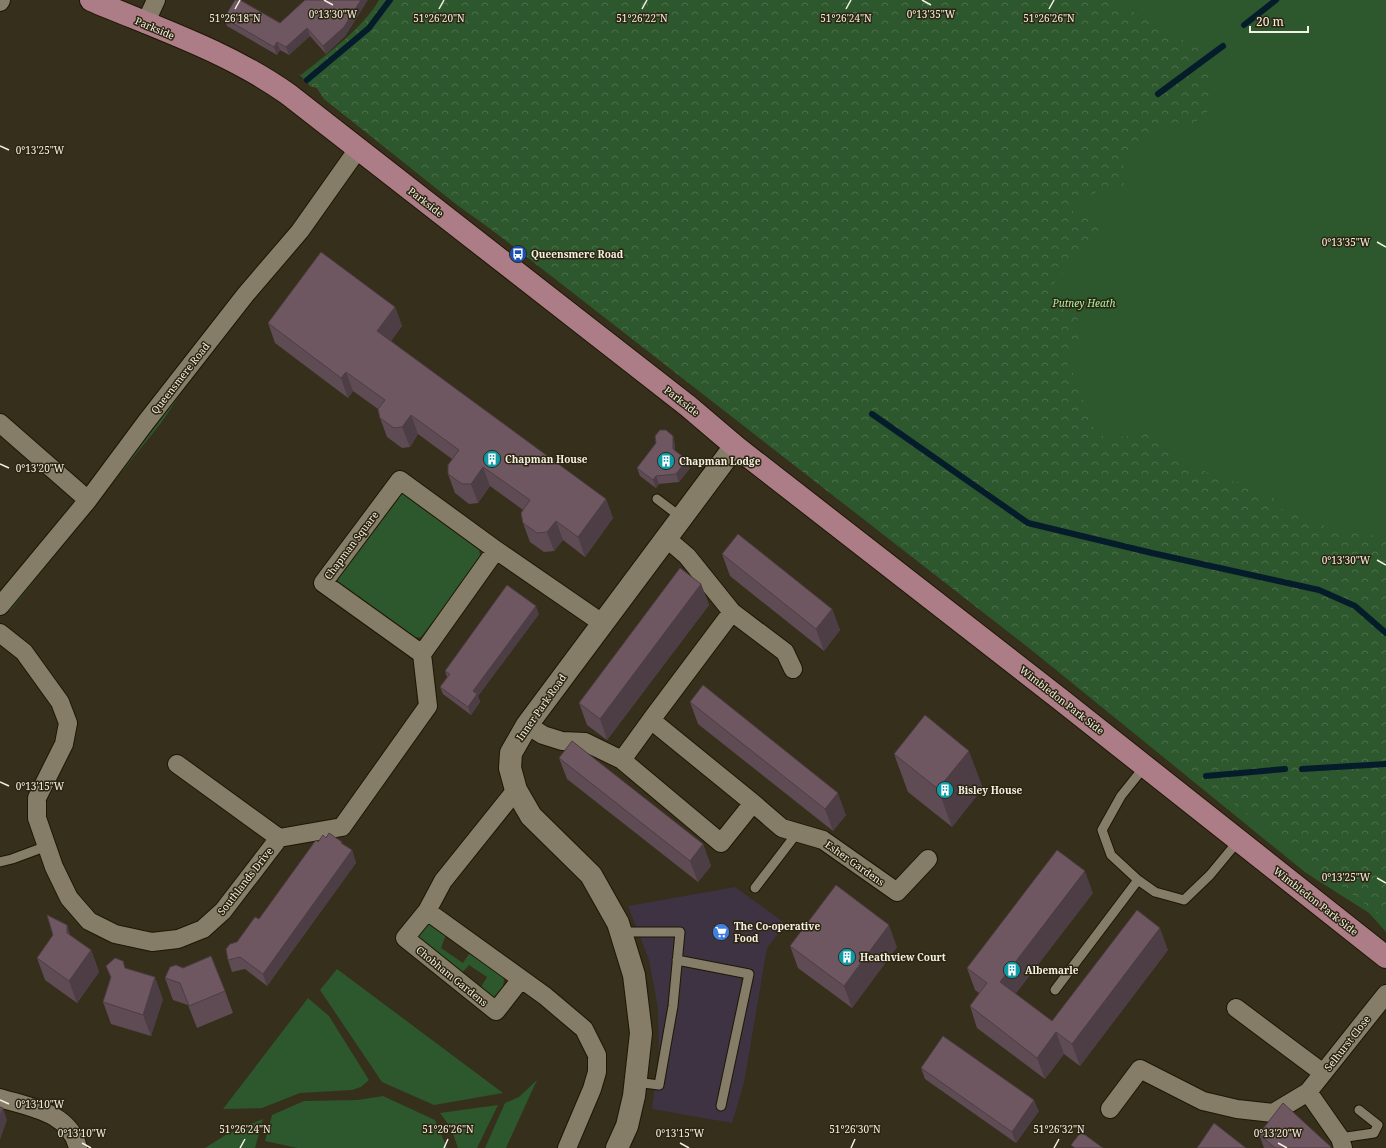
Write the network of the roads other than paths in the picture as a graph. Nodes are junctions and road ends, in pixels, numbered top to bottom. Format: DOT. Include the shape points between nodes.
graph roads {
  1 [pos="91,0"];
  2 [pos="156,0"];
  3 [pos="145,24"];
  4 [pos="358,149"];
  5 [pos="0,423"];
  6 [pos="735,446"];
  7 [pos="657,499"];
  8 [pos="88,500"];
  9 [pos="682,518"];
  10 [pos="666,538"];
  11 [pos="496,550"];
  12 [pos="0,606"];
  13 [pos="732,612"];
  14 [pos="602,622"];
  15 [pos="0,633"];
  16 [pos="422,654"];
  17 [pos="793,669"];
  18 [pos="651,720"];
  19 [pos="527,725"];
  20 [pos="622,760"];
  21 [pos="177,764"];
  22 [pos="1145,766"];
  23 [pos="516,790"];
  24 [pos="753,803"];
  25 [pos="793,831"];
  26 [pos="279,838"];
  27 [pos="1239,840"];
  28 [pos="47,846"];
  29 [pos="928,859"];
  30 [pos="0,862"];
  31 [pos="1138,880"];
  32 [pos="755,888"];
  33 [pos="427,911"];
  34 [pos="620,932"];
  35 [pos="1386,957"];
  36 [pos="677,960"];
  37 [pos="521,979"];
  38 [pos="1055,990"];
  39 [pos="1386,994"];
  40 [pos="1236,1008"];
  41 [pos="1323,1073"];
  42 [pos="636,1082"];
  43 [pos="1308,1092"];
  44 [pos="0,1098"];
  45 [pos="721,1106"];
  46 [pos="1110,1109"];
  47 [pos="1359,1110"];
  48 [pos="1342,1143"];
  49 [pos="78,1148"];
  50 [pos="567,1148"];
  51 [pos="617,1148"];
  1 -- 3 [label="main road, Parkside"];
  2 -- 3 [label="street"];
  3 -- 4 [label="main road, Parkside" via="221,55 274,85"];
  4 -- 6 [label="main road, Parkside"];
  4 -- 8 [label="street, Queensmere Road" via="300,231 246,294"];
  5 -- 8 [label="street"];
  6 -- 9 [label="street, Inner Park Road"];
  6 -- 22 [label="main road, Wimbledon Park Side"];
  7 -- 9 [label="lane"];
  8 -- 12 [label="street, Queensmere Road"];
  9 -- 10 [label="street, Inner Park Road"];
  10 -- 13 [label="street" via="687,556"];
  10 -- 14 [label="street, Inner Park Road"];
  11 -- 14 [label="street, Chapman Square"];
  11 -- 16 [label="street"];
  11 -- 16 [label="street, Chapman Square" via="400,480 323,583"];
  13 -- 17 [label="street" via="785,652"];
  13 -- 18 [label="street"];
  14 -- 19 [label="street, Inner Park Road"];
  15 -- 28 [label="street, Southlands Drive" via="24,652 60,702 68,723 64,744 37,798 37,818"];
  16 -- 26 [label="street" via="428,706 342,827"];
  18 -- 20 [label="street"];
  18 -- 24 [label="street, Esher Gardens"];
  19 -- 20 [label="street" via="543,735 562,741 585,742"];
  19 -- 23 [label="street, Inner Park Road" via="511,753 510,768"];
  20 -- 24 [label="street" via="721,843"];
  21 -- 26 [label="street, Southlands Drive"];
  22 -- 27 [label="main road, Wimbledon Park Side"];
  22 -- 31 [label="lane" via="1121,796 1102,830 1111,855"];
  23 -- 33 [label="street, Chobham Gardens" via="443,881"];
  23 -- 34 [label="street, Inner Park Road" via="531,816 591,875 618,923"];
  24 -- 25 [label="street, Esher Gardens" via="782,828"];
  25 -- 29 [label="street, Esher Gardens" via="823,840 897,892"];
  25 -- 32 [label="lane" via="794,837"];
  26 -- 28 [label="street, Southlands Drive" via="224,911 203,929 178,939 152,942 115,934 89,921 69,898"];
  27 -- 31 [label="lane" via="1210,875 1184,900 1155,892"];
  27 -- 35 [label="main road, Wimbledon Park Side"];
  28 -- 30 [label="lane"];
  31 -- 38 [label="lane"];
  33 -- 37 [label="street"];
  33 -- 37 [label="street, Chobham Gardens" via="405,938 496,1011"];
  34 -- 36 [label="lane" via="680,932"];
  34 -- 42 [label="street, Inner Park Road" via="634,975 641,1033"];
  36 -- 42 [label="lane" via="673,1006 659,1085"];
  36 -- 45 [label="lane" via="749,974"];
  37 -- 50 [label="street" via="546,996 584,1029 597,1055 597,1072 592,1089"];
  39 -- 41 [label="street, Selhurst Close"];
  40 -- 41 [label="street"];
  41 -- 43 [label="street, Selhurst Close"];
  42 -- 51 [label="street, Inner Park Road" via="626,1126"];
  43 -- 46 [label="street, Selhurst Close" via="1273,1113 1237,1109 1203,1101 1140,1068"];
  43 -- 48 [label="street"];
  44 -- 49 [label="street" via="56,1116 69,1129"];
  47 -- 48 [label="lane" via="1378,1125 1374,1133"];
}
